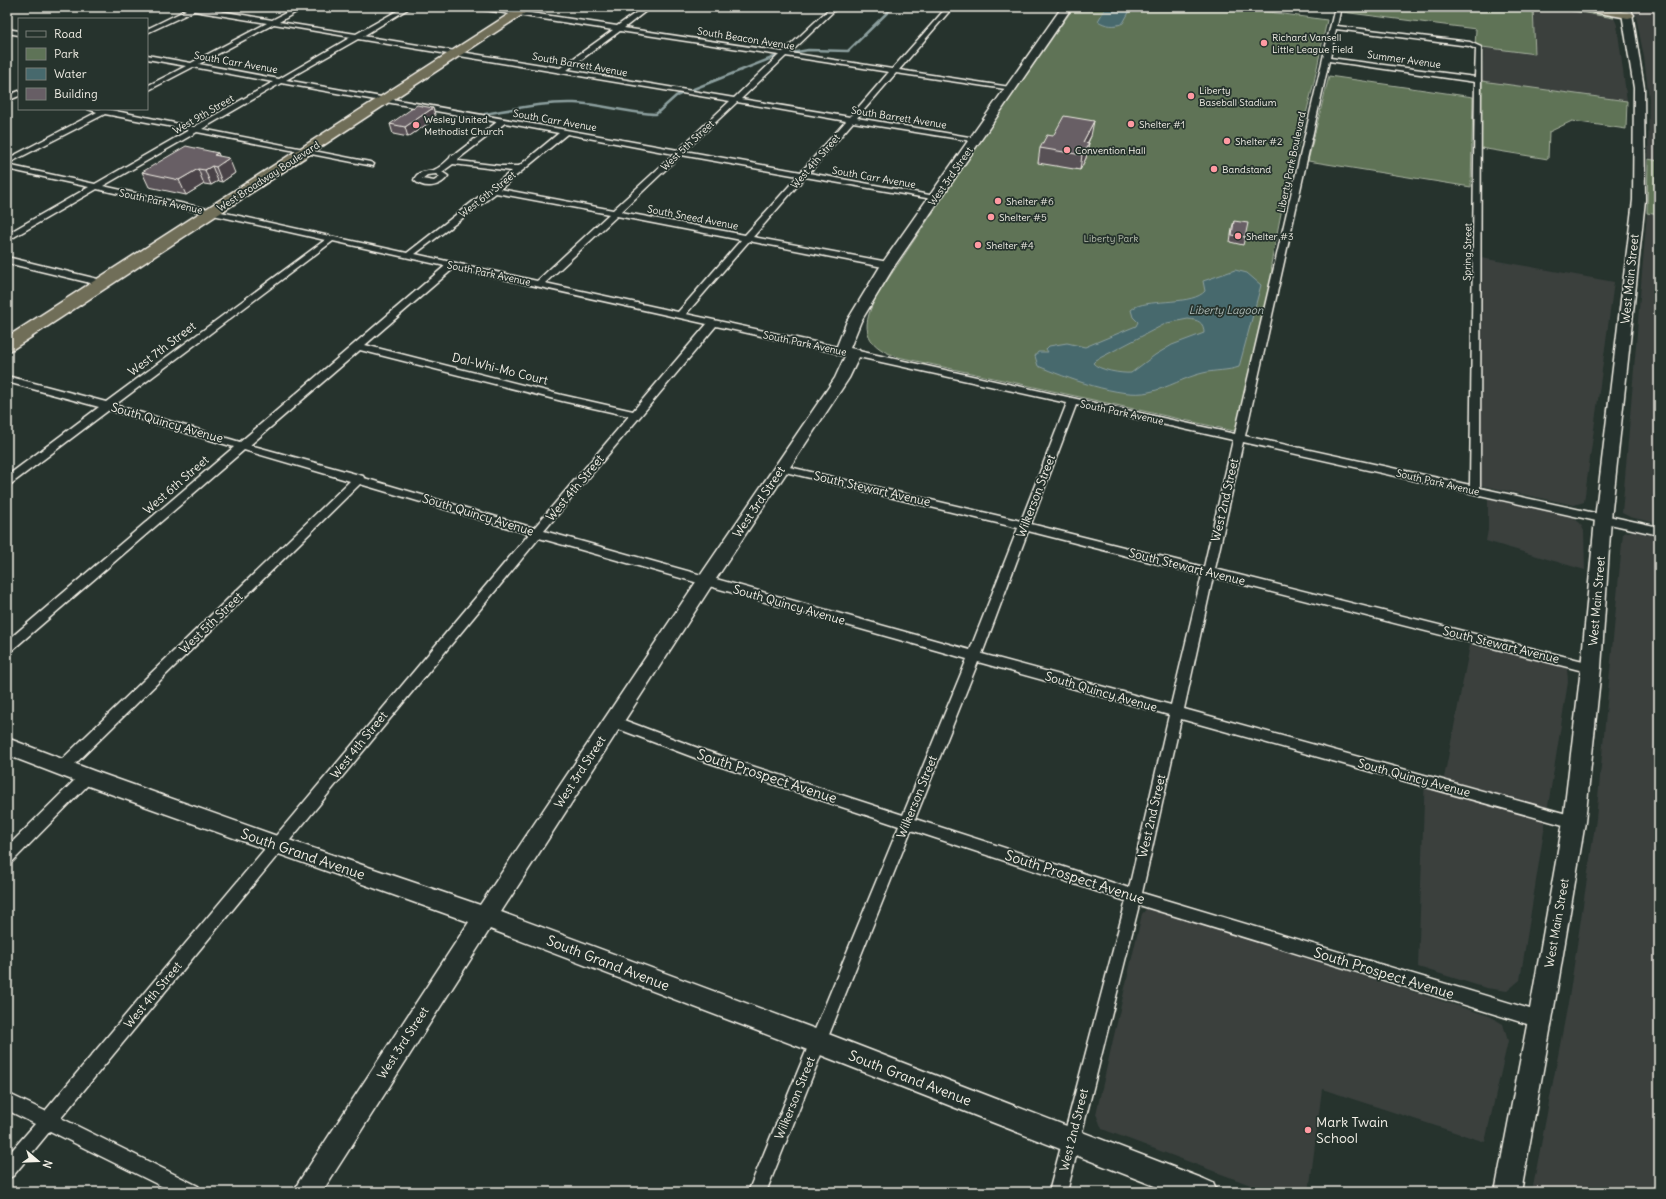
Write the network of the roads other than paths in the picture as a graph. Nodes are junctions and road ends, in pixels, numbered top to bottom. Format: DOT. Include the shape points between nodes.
graph roads {
  1 [pos="181,7"];
  2 [pos="302,7"];
  3 [pos="408,7"];
  4 [pos="479,7"];
  5 [pos="648,7"];
  6 [pos="835,7"];
  7 [pos="950,7"];
  8 [pos="1067,7"];
  9 [pos="1338,7"];
  10 [pos="1582,7"];
  11 [pos="195,8"];
  12 [pos="524,10"];
  13 [pos="1627,11"];
  14 [pos="273,22"];
  15 [pos="1333,27"];
  16 [pos="618,29"];
  17 [pos="7,31"];
  18 [pos="148,31"];
  19 [pos="18,33"];
  20 [pos="357,36"];
  21 [pos="457,53"];
  22 [pos="784,54"];
  23 [pos="148,56"];
  24 [pos="1326,59"];
  25 [pos="192,65"];
  26 [pos="561,71"];
  27 [pos="893,71"];
  28 [pos="281,80"];
  29 [pos="1479,80"];
  30 [pos="148,88"];
  31 [pos="1010,89"];
  32 [pos="7,92"];
  33 [pos="18,94"];
  34 [pos="7,99"];
  35 [pos="386,100"];
  36 [pos="736,100"];
  37 [pos="106,110"];
  38 [pos="851,119"];
  39 [pos="503,121"];
  40 [pos="196,129"];
  41 [pos="565,132"];
  42 [pos="975,140"];
  43 [pos="463,150"];
  44 [pos="306,151"];
  45 [pos="679,153"];
  46 [pos="454,157"];
  47 [pos="7,162"];
  48 [pos="370,164"];
  49 [pos="470,164"];
  50 [pos="7,168"];
  51 [pos="521,168"];
  52 [pos="497,169"];
  53 [pos="437,172"];
  54 [pos="803,175"];
  55 [pos="508,178"];
  56 [pos="96,187"];
  57 [pos="494,190"];
  58 [pos="935,198"];
  59 [pos="212,212"];
  60 [pos="614,213"];
  61 [pos="7,238"];
  62 [pos="332,238"];
  63 [pos="747,238"];
  64 [pos="409,255"];
  65 [pos="7,260"];
  66 [pos="452,265"];
  67 [pos="888,265"];
  68 [pos="103,283"];
  69 [pos="539,284"];
  70 [pos="680,315"];
  71 [pos="714,322"];
  72 [pos="7,345"];
  73 [pos="357,346"];
  74 [pos="848,352"];
  75 [pos="7,379"];
  76 [pos="1073,401"];
  77 [pos="108,406"];
  78 [pos="637,415"];
  79 [pos="1239,438"];
  80 [pos="242,445"];
  81 [pos="781,468"];
  82 [pos="359,479"];
  83 [pos="7,481"];
  84 [pos="1475,490"];
  85 [pos="1603,519"];
  86 [pos="1025,526"];
  87 [pos="1659,531"];
  88 [pos="537,533"];
  89 [pos="1208,572"];
  90 [pos="706,581"];
  91 [pos="7,648"];
  92 [pos="974,657"];
  93 [pos="1591,668"];
  94 [pos="1176,713"];
  95 [pos="613,722"];
  96 [pos="7,746"];
  97 [pos="63,768"];
  98 [pos="87,777"];
  99 [pos="906,822"];
  100 [pos="1574,822"];
  101 [pos="277,845"];
  102 [pos="7,857"];
  103 [pos="1134,897"];
  104 [pos="485,916"];
  105 [pos="1540,1020"];
  106 [pos="818,1042"];
  107 [pos="7,1101"];
  108 [pos="48,1121"];
  109 [pos="1071,1140"];
  110 [pos="7,1170"];
  111 [pos="192,1192"];
  112 [pos="307,1192"];
  113 [pos="757,1192"];
  114 [pos="1058,1192"];
  115 [pos="1204,1192"];
  116 [pos="1508,1192"];
  1 -- 11 [label="street, South Barrett Avenue"];
  2 -- 14 [label="street"];
  3 -- 20 [label="street, West 9th Street"];
  4 -- 12 [label="street, South Beacon Avenue"];
  5 -- 16 [label="street"];
  6 -- 22 [label="street, West 5th Street"];
  7 -- 27 [label="street, West 4th Street"];
  8 -- 31 [label="street, West 3rd Street"];
  9 -- 15 [label="street, Liberty Park Boulevard"];
  10 -- 13 [label="highway"];
  11 -- 14 [label="street, South Barrett Avenue"];
  11 -- 18 [label="street"];
  12 -- 16 [label="street, South Beacon Avenue"];
  12 -- 21 [label="highway, West Broadway Boulevard"];
  13 -- 85 [label="street, West Main Street" via="1639,88 1639,200"];
  14 -- 20 [label="street, South Barrett Avenue"];
  14 -- 25 [label="street"];
  15 -- 24 [label="street, Liberty Park Boulevard"];
  15 -- 29 [label="street, Spring Street" via="1470,44 1478,47"];
  16 -- 22 [label="street, South Beacon Avenue"];
  16 -- 26 [label="street"];
  17 -- 19 [label="street"];
  20 -- 21 [label="street, South Barrett Avenue"];
  20 -- 28 [label="street, West 9th Street"];
  21 -- 26 [label="street, South Barrett Avenue"];
  21 -- 35 [label="highway, West Broadway Boulevard"];
  22 -- 27 [label="street, South Beacon Avenue"];
  22 -- 36 [label="street, West 5th Street"];
  23 -- 25 [label="street, South Carr Avenue"];
  24 -- 29 [label="street, Summer Avenue"];
  24 -- 79 [label="street, Liberty Park Boulevard"];
  25 -- 28 [label="street, South Carr Avenue"];
  25 -- 30 [label="street"];
  26 -- 36 [label="street, South Barrett Avenue"];
  27 -- 31 [label="street, South Beacon Avenue"];
  27 -- 38 [label="street, West 4th Street"];
  28 -- 35 [label="street, South Carr Avenue"];
  28 -- 40 [label="street, West 9th Street"];
  29 -- 84 [label="street, Spring Street"];
  31 -- 42 [label="street, West 3rd Street"];
  32 -- 33 [label="street"];
  33 -- 34 [label="street"];
  35 -- 39 [label="street, South Carr Avenue"];
  35 -- 44 [label="highway, West Broadway Boulevard"];
  36 -- 38 [label="street, South Barrett Avenue"];
  36 -- 45 [label="street, West 5th Street"];
  37 -- 40 [label="street"];
  37 -- 47 [label="street"];
  38 -- 42 [label="street, South Barrett Avenue"];
  38 -- 54 [label="street, West 4th Street"];
  39 -- 41 [label="street, South Carr Avenue"];
  39 -- 43 [label="street"];
  40 -- 44 [label="street"];
  40 -- 56 [label="street, West 9th Street"];
  41 -- 45 [label="street, South Carr Avenue"];
  41 -- 51 [label="street, West 6th Street"];
  42 -- 58 [label="street, West 3rd Street"];
  43 -- 46 [label="street"];
  43 -- 49 [label="street"];
  44 -- 48 [label="street"];
  44 -- 59 [label="highway, West Broadway Boulevard"];
  45 -- 54 [label="street, South Carr Avenue"];
  45 -- 60 [label="street, West 5th Street"];
  46 -- 49 [label="street" via="455,162"];
  46 -- 53 [label="street"];
  49 -- 52 [label="street"];
  50 -- 56 [label="street, South Park Avenue"];
  51 -- 52 [label="street"];
  51 -- 55 [label="street, West 6th Street"];
  52 -- 55 [label="street"];
  54 -- 58 [label="street, South Carr Avenue"];
  54 -- 63 [label="street, West 4th Street"];
  55 -- 57 [label="street, West 6th Street"];
  56 -- 59 [label="street, South Park Avenue"];
  56 -- 61 [label="street, West 9th Street"];
  57 -- 60 [label="street, South Sneed Avenue"];
  57 -- 64 [label="street, West 6th Street"];
  58 -- 67 [label="street, West 3rd Street"];
  59 -- 62 [label="street, South Park Avenue"];
  59 -- 68 [label="highway, West Broadway Boulevard"];
  60 -- 63 [label="street, South Sneed Avenue"];
  60 -- 69 [label="street, West 5th Street"];
  62 -- 64 [label="street, South Park Avenue"];
  62 -- 77 [label="street, West 7th Street"];
  63 -- 67 [label="street, South Sneed Avenue"];
  63 -- 70 [label="street, West 4th Street"];
  64 -- 66 [label="street, South Park Avenue"];
  65 -- 68 [label="street"];
  66 -- 69 [label="street, South Park Avenue"];
  66 -- 73 [label="street, West 6th Street"];
  67 -- 74 [label="street, West 3rd Street" via="854,321"];
  68 -- 72 [label="highway, West Broadway Boulevard"];
  69 -- 70 [label="street, South Park Avenue"];
  70 -- 71 [label="street, South Park Avenue"];
  71 -- 74 [label="street, South Park Avenue"];
  71 -- 78 [label="street, West 4th Street"];
  73 -- 78 [label="street, Dal-Whi-Mo Court"];
  73 -- 80 [label="street, West 6th Street"];
  74 -- 76 [label="street, South Park Avenue"];
  74 -- 81 [label="street, West 3rd Street" via="842,378"];
  75 -- 77 [label="street, South Quincy Avenue"];
  76 -- 79 [label="street, South Park Avenue"];
  76 -- 86 [label="street, Wilkerson Street"];
  77 -- 80 [label="street, South Quincy Avenue"];
  77 -- 83 [label="street, West 7th Street"];
  78 -- 88 [label="street, West 4th Street"];
  79 -- 84 [label="street, South Park Avenue"];
  79 -- 89 [label="street, West 2nd Street"];
  80 -- 82 [label="street, South Quincy Avenue"];
  80 -- 91 [label="street, West 6th Street"];
  81 -- 86 [label="street, South Stewart Avenue"];
  81 -- 90 [label="street, West 3rd Street"];
  82 -- 88 [label="street, South Quincy Avenue"];
  82 -- 97 [label="street, West 5th Street"];
  84 -- 85 [label="street, South Park Avenue"];
  85 -- 87 [label="street, South Park Avenue"];
  85 -- 93 [label="street, West Main Street"];
  86 -- 89 [label="street, South Stewart Avenue"];
  86 -- 92 [label="street, Wilkerson Street"];
  88 -- 90 [label="street, South Quincy Avenue"];
  88 -- 101 [label="street, West 4th Street"];
  89 -- 93 [label="street, South Stewart Avenue"];
  89 -- 94 [label="street, West 2nd Street"];
  90 -- 92 [label="street, South Quincy Avenue"];
  90 -- 95 [label="street, West 3rd Street"];
  92 -- 94 [label="street, South Quincy Avenue"];
  92 -- 99 [label="street, Wilkerson Street"];
  93 -- 100 [label="street, West Main Street"];
  94 -- 100 [label="street, South Quincy Avenue"];
  94 -- 103 [label="street, West 2nd Street"];
  95 -- 99 [label="street, South Prospect Avenue" via="703,755"];
  95 -- 104 [label="street, West 3rd Street"];
  96 -- 97 [label="street, South Grand Avenue"];
  97 -- 98 [label="street, South Grand Avenue"];
  98 -- 101 [label="street, South Grand Avenue"];
  98 -- 102 [label="street"];
  99 -- 103 [label="street, South Prospect Avenue"];
  99 -- 106 [label="street, Wilkerson Street"];
  100 -- 105 [label="street, West Main Street"];
  101 -- 104 [label="street, South Grand Avenue"];
  101 -- 108 [label="street, West 4th Street"];
  103 -- 105 [label="street, South Prospect Avenue"];
  103 -- 109 [label="street, West 2nd Street"];
  104 -- 106 [label="street, South Grand Avenue"];
  104 -- 112 [label="street, West 3rd Street"];
  105 -- 116 [label="street, West Main Street"];
  106 -- 109 [label="street, South Grand Avenue"];
  106 -- 113 [label="street, Wilkerson Street"];
  107 -- 108 [label="street"];
  108 -- 110 [label="street, West 4th Street"];
  108 -- 111 [label="street"];
  109 -- 114 [label="street, West 2nd Street"];
  109 -- 115 [label="street, South Grand Avenue"];
}
